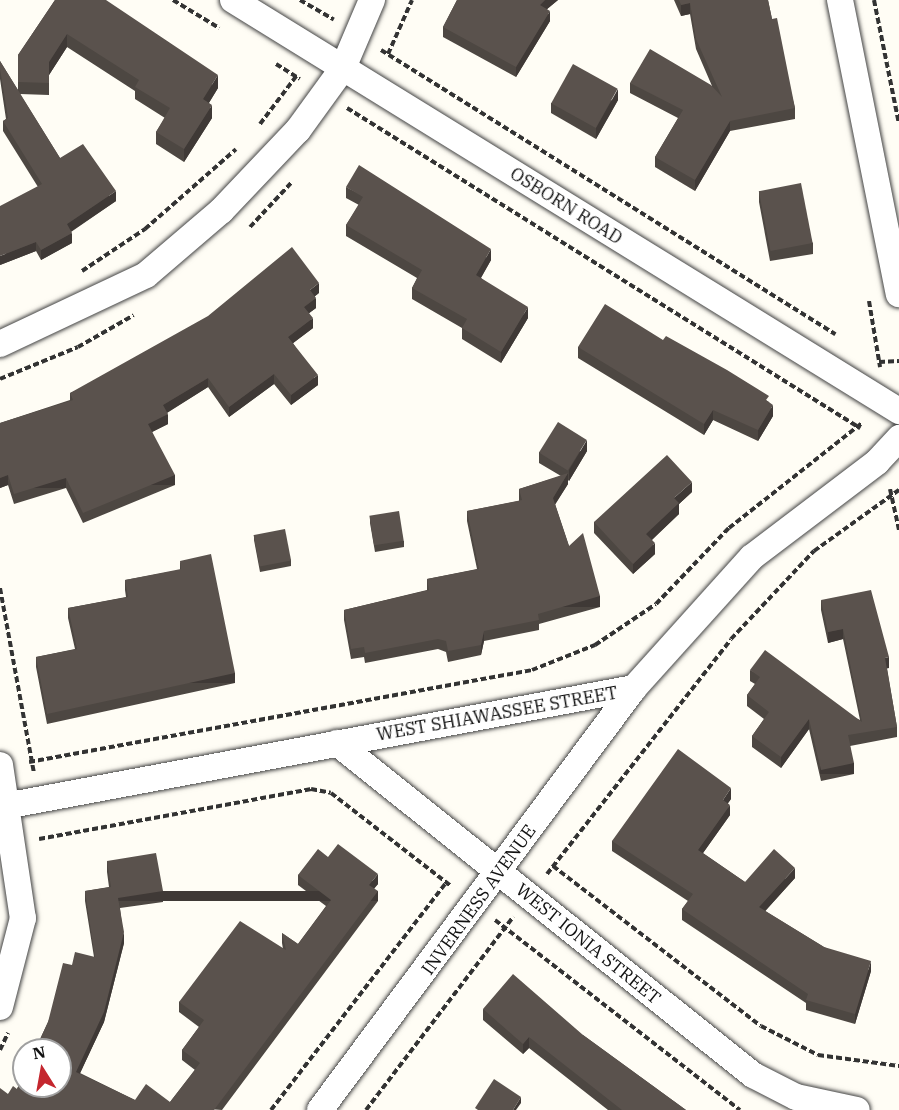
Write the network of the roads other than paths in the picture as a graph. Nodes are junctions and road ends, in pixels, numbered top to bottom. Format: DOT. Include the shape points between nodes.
graph roads {
  1 [pos="233,0"];
  2 [pos="372,0"];
  3 [pos="840,0"];
  4 [pos="343,68"];
  5 [pos="899,294"];
  6 [pos="0,344"];
  7 [pos="899,411"];
  8 [pos="899,438"];
  9 [pos="634,688"];
  10 [pos="337,743"];
  11 [pos="0,766"];
  12 [pos="4,806"];
  13 [pos="499,873"];
  14 [pos="0,1007"];
  15 [pos="320,1110"];
  16 [pos="857,1110"];
  1 -- 4 [label="street, OSBORN ROAD"];
  2 -- 4 [label="street"];
  3 -- 5 [label="street"];
  4 -- 6 [label="street" via="221,211 146,275"];
  4 -- 7 [label="street, OSBORN ROAD"];
  8 -- 9 [label="street, WEST SHIAWASSEE STREET" via="877,462 752,557"];
  9 -- 10 [label="street, WEST SHIAWASSEE STREET"];
  9 -- 13 [label="street, INVERNESS AVENUE"];
  10 -- 12 [label="street, WEST SHIAWASSEE STREET"];
  10 -- 13 [label="street, WEST IONIA STREET"];
  11 -- 12 [label="street"];
  12 -- 14 [label="street" via="16,843 23,918"];
  13 -- 15 [label="street, INVERNESS AVENUE"];
  13 -- 16 [label="street, WEST IONIA STREET" via="753,1075 796,1097"];
}
